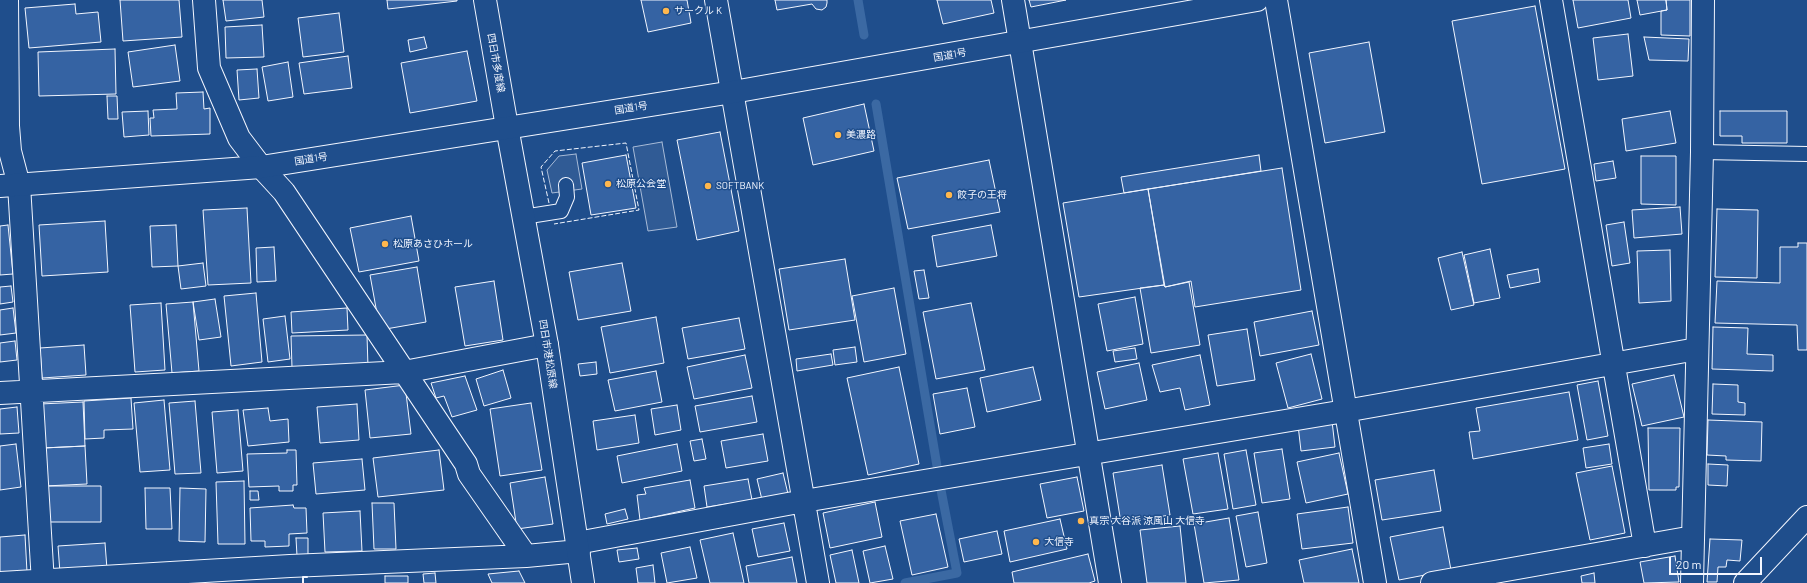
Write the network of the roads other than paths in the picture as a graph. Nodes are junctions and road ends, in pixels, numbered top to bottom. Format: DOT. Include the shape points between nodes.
graph roads {
  1 [pos="7,0"];
  2 [pos="204,0"];
  3 [pos="485,0"];
  4 [pos="716,0"];
  5 [pos="1012,0"];
  6 [pos="1257,0"];
  7 [pos="1276,0"];
  8 [pos="1551,0"];
  9 [pos="1703,0"];
  10 [pos="1020,42"];
  11 [pos="733,92"];
  12 [pos="507,127"];
  13 [pos="1702,152"];
  14 [pos="1807,154"];
  15 [pos="260,167"];
  16 [pos="10,185"];
  17 [pos="566,185"];
  18 [pos="523,218"];
  19 [pos="547,345"];
  20 [pos="1697,349"];
  21 [pos="1614,364"];
  22 [pos="404,372"];
  23 [pos="31,391"];
  24 [pos="0,393"];
  25 [pos="1345,411"];
  26 [pos="1088,453"];
  27 [pos="804,501"];
  28 [pos="1807,517"];
  29 [pos="1693,537"];
  30 [pos="1645,546"];
  31 [pos="578,547"];
  32 [pos="526,556"];
  33 [pos="290,575"];
  34 [pos="43,582"];
  35 [pos="0,583"];
  36 [pos="583,583"];
  37 [pos="818,583"];
  38 [pos="1110,583"];
  39 [pos="1375,583"];
  40 [pos="1432,583"];
  41 [pos="1692,583"];
  42 [pos="1745,583"];
  1 -- 16 [label="main road"];
  2 -- 15 [label="main road" via="209,68 238,138"];
  3 -- 12 [label="main road, 四日市多度線"];
  4 -- 11 [label="main road"];
  5 -- 10 [label="main road"];
  6 -- 10 [label="main road, 国道1号"];
  7 -- 25 [label="main road"];
  8 -- 21 [label="main road"];
  9 -- 13 [label="main road"];
  10 -- 11 [label="main road, 国道1号"];
  10 -- 26 [label="main road"];
  11 -- 12 [label="main road, 国道1号"];
  11 -- 27 [label="main road"];
  12 -- 15 [label="main road, 国道1号"];
  12 -- 18 [label="main road, 四日市港松原線"];
  13 -- 14 [label="lane"];
  13 -- 20 [label="main road"];
  15 -- 16 [label="main road, 国道1号"];
  15 -- 22 [label="main road" via="284,192"];
  16 -- 23 [label="main road"];
  17 -- 18 [label="lane" via="567,197 561,210"];
  18 -- 19 [label="main road, 四日市港松原線"];
  19 -- 22 [label="main road"];
  19 -- 31 [label="main road, 四日市港松原線"];
  20 -- 21 [label="main road"];
  20 -- 29 [label="main road"];
  21 -- 25 [label="main road"];
  21 -- 30 [label="main road"];
  22 -- 23 [label="main road"];
  22 -- 32 [label="main road" via="466,464 469,474"];
  23 -- 24 [label="main road"];
  23 -- 34 [label="main road"];
  25 -- 26 [label="main road"];
  25 -- 39 [label="main road"];
  26 -- 27 [label="main road"];
  26 -- 38 [label="main road"];
  27 -- 31 [label="main road"];
  27 -- 37 [label="main road"];
  28 -- 42 [label="main road"];
  29 -- 30 [label="main road"];
  29 -- 41 [label="main road"];
  30 -- 40 [label="main road"];
  31 -- 32 [label="main road"];
  31 -- 36 [label="main road, 四日市港松原線"];
  32 -- 33 [label="main road"];
  33 -- 34 [label="main road"];
  34 -- 35 [label="main road"];
}
